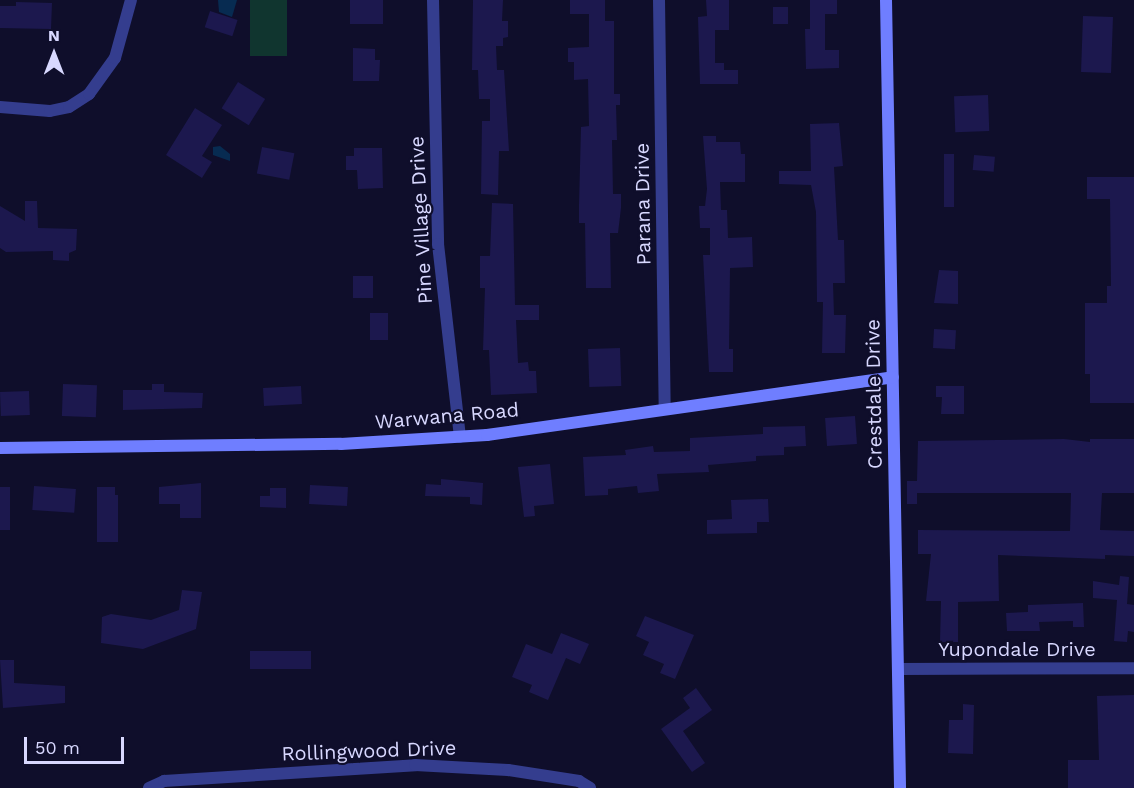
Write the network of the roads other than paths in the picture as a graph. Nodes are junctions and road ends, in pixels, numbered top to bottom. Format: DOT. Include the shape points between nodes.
graph roads {
  1 [pos="130,0"];
  2 [pos="433,0"];
  3 [pos="659,0"];
  4 [pos="886,0"];
  5 [pos="0,107"];
  6 [pos="893,377"];
  7 [pos="665,408"];
  8 [pos="460,437"];
  9 [pos="0,448"];
  10 [pos="1134,668"];
  11 [pos="899,669"];
  12 [pos="149,788"];
  13 [pos="590,788"];
  14 [pos="900,788"];
  1 -- 5 [label="street" via="115,58 89,94 69,107 50,111"];
  2 -- 8 [label="street, Pine Village Drive" via="438,244"];
  3 -- 7 [label="street, Parana Drive"];
  4 -- 6 [label="street, Crestdale Drive"];
  6 -- 7 [label="street, Warwana Road"];
  6 -- 11 [label="street, Crestdale Drive"];
  7 -- 8 [label="street, Warwana Road"];
  8 -- 9 [label="street, Warwana Road" via="341,444"];
  10 -- 11 [label="street, Yupondale Drive"];
  11 -- 14 [label="street, Crestdale Drive"];
  12 -- 13 [label="street, Rollingwood Drive" via="164,781 415,765 508,770 579,781"];
}
